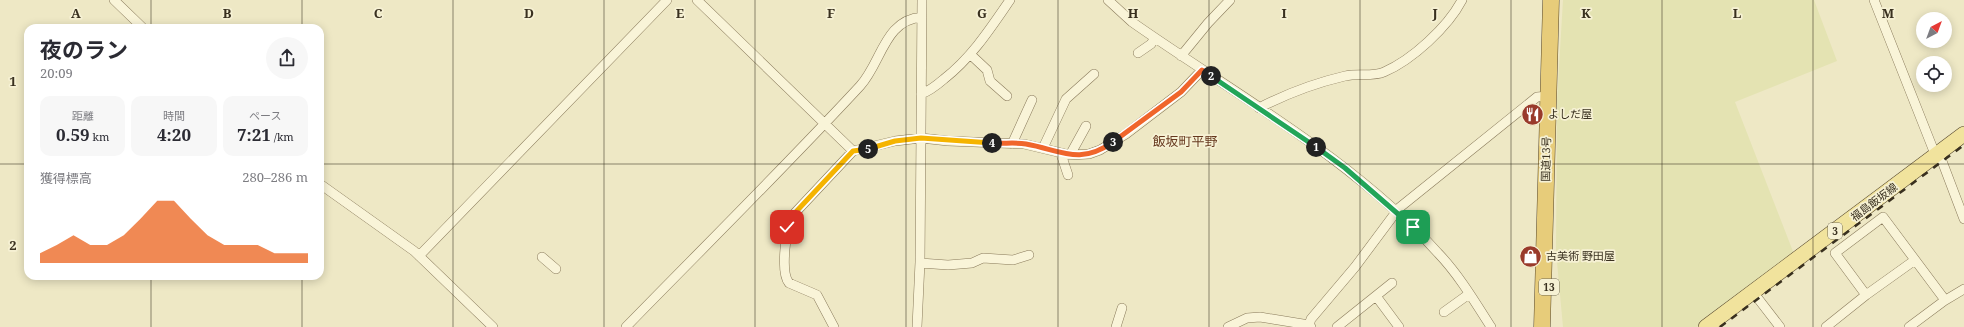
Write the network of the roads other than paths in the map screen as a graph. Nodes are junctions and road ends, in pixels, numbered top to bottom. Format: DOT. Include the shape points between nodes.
graph roads {
  1 [pos="114,0"];
  2 [pos="667,0"];
  3 [pos="697,0"];
  4 [pos="922,0"];
  5 [pos="1010,0"];
  6 [pos="1108,0"];
  7 [pos="1230,0"];
  8 [pos="1462,0"];
  9 [pos="1551,0"];
  10 [pos="1874,0"];
  11 [pos="922,17"];
  12 [pos="139,24"];
  13 [pos="1155,38"];
  14 [pos="1138,53"];
  15 [pos="970,55"];
  16 [pos="1181,56"];
  17 [pos="1202,70"];
  18 [pos="1094,74"];
  19 [pos="921,94"];
  20 [pos="1007,96"];
  21 [pos="1548,96"];
  22 [pos="1032,100"];
  23 [pos="1259,108"];
  24 [pos="825,124"];
  25 [pos="1086,126"];
  26 [pos="1964,134"];
  27 [pos="921,138"];
  28 [pos="1012,144"];
  29 [pos="1042,148"];
  30 [pos="853,151"];
  31 [pos="1066,154"];
  32 [pos="1938,154"];
  33 [pos="1068,175"];
  34 [pos="324,187"];
  35 [pos="1961,200"];
  36 [pos="1395,211"];
  37 [pos="1964,219"];
  38 [pos="1545,246"];
  39 [pos="1029,255"];
  40 [pos="419,256"];
  41 [pos="542,257"];
  42 [pos="1915,260"];
  43 [pos="920,263"];
  44 [pos="556,269"];
  45 [pos="1392,283"];
  46 [pos="1964,289"];
  47 [pos="1753,292"];
  48 [pos="1469,294"];
  49 [pos="1866,294"];
  50 [pos="1376,296"];
  51 [pos="1945,300"];
  52 [pos="1122,308"];
  53 [pos="1444,312"];
  54 [pos="1310,326"];
  55 [pos="493,327"];
  56 [pos="626,327"];
  57 [pos="834,327"];
  58 [pos="917,327"];
  59 [pos="1116,327"];
  60 [pos="1228,327"];
  61 [pos="1337,327"];
  62 [pos="1399,327"];
  63 [pos="1492,327"];
  64 [pos="1542,327"];
  65 [pos="1552,327"];
  66 [pos="1706,327"];
  67 [pos="1780,327"];
  68 [pos="1826,327"];
  69 [pos="1909,327"];
  1 -- 12 [label="street"];
  2 -- 40 [label="street"];
  3 -- 24 [label="street"];
  4 -- 11 [label="street"];
  5 -- 15 [label="street"];
  6 -- 13 [label="street" via="1132,22"];
  7 -- 16 [label="street"];
  8 -- 23 [label="street" via="1434,36 1384,72 1346,75 1325,81 1280,97"];
  9 -- 21 [label="highway, 国道13号 / 13"];
  10 -- 32 [label="street" via="1933,149"];
  11 -- 19 [label="street"];
  11 -- 24 [label="street" via="903,23 890,33 866,79"];
  13 -- 14 [label="street"];
  13 -- 16 [label="street"];
  15 -- 19 [label="street" via="928,92"];
  15 -- 20 [label="street" via="987,70 990,81"];
  16 -- 17 [label="street"];
  17 -- 23 [label="street"];
  17 -- 31 [label="street" via="1181,92 1107,147 1089,154"];
  18 -- 29 [label="street" via="1066,99"];
  19 -- 27 [label="street"];
  21 -- 36 [label="street" via="1537,97"];
  21 -- 38 [label="highway, 国道13号 / 13"];
  22 -- 28 [label="street"];
  23 -- 36 [label="street" via="1345,168"];
  24 -- 30 [label="street"];
  24 -- 56 [label="street"];
  25 -- 31 [label="street"];
  26 -- 32 [label="main road, 福島飯坂線 / 3"];
  27 -- 28 [label="street"];
  27 -- 30 [label="street"];
  27 -- 43 [label="street"];
  28 -- 29 [label="street"];
  29 -- 31 [label="street"];
  30 -- 57 [label="street" via="792,216 787,227 786,279 789,283 818,295"];
  31 -- 33 [label="street"];
  32 -- 35 [label="street"];
  32 -- 47 [label="main road, 福島飯坂線 / 3"];
  34 -- 40 [label="street"];
  35 -- 37 [label="street"];
  36 -- 48 [label="street" via="1440,254"];
  36 -- 54 [label="street" via="1354,267 1311,319"];
  38 -- 64 [label="highway, 国道13号 / 13"];
  38 -- 65 [label="highway, 国道13号 / 13"];
  39 -- 43 [label="street" via="1013,260 983,258 972,263 948,266"];
  40 -- 55 [label="street"];
  41 -- 44 [label="street"];
  42 -- 49 [label="street"];
  42 -- 49 [label="street" via="1883,217 1835,253"];
  42 -- 51 [label="street"];
  43 -- 58 [label="street"];
  45 -- 50 [label="street"];
  46 -- 51 [label="street"];
  47 -- 66 [label="main road, 福島飯坂線 / 3"];
  47 -- 67 [label="street"];
  48 -- 53 [label="street"];
  48 -- 63 [label="street"];
  49 -- 68 [label="street"];
  50 -- 61 [label="street"];
  50 -- 62 [label="street"];
  51 -- 69 [label="street"];
  52 -- 59 [label="street"];
  54 -- 60 [label="street" via="1260,317 1247,318"];
}
